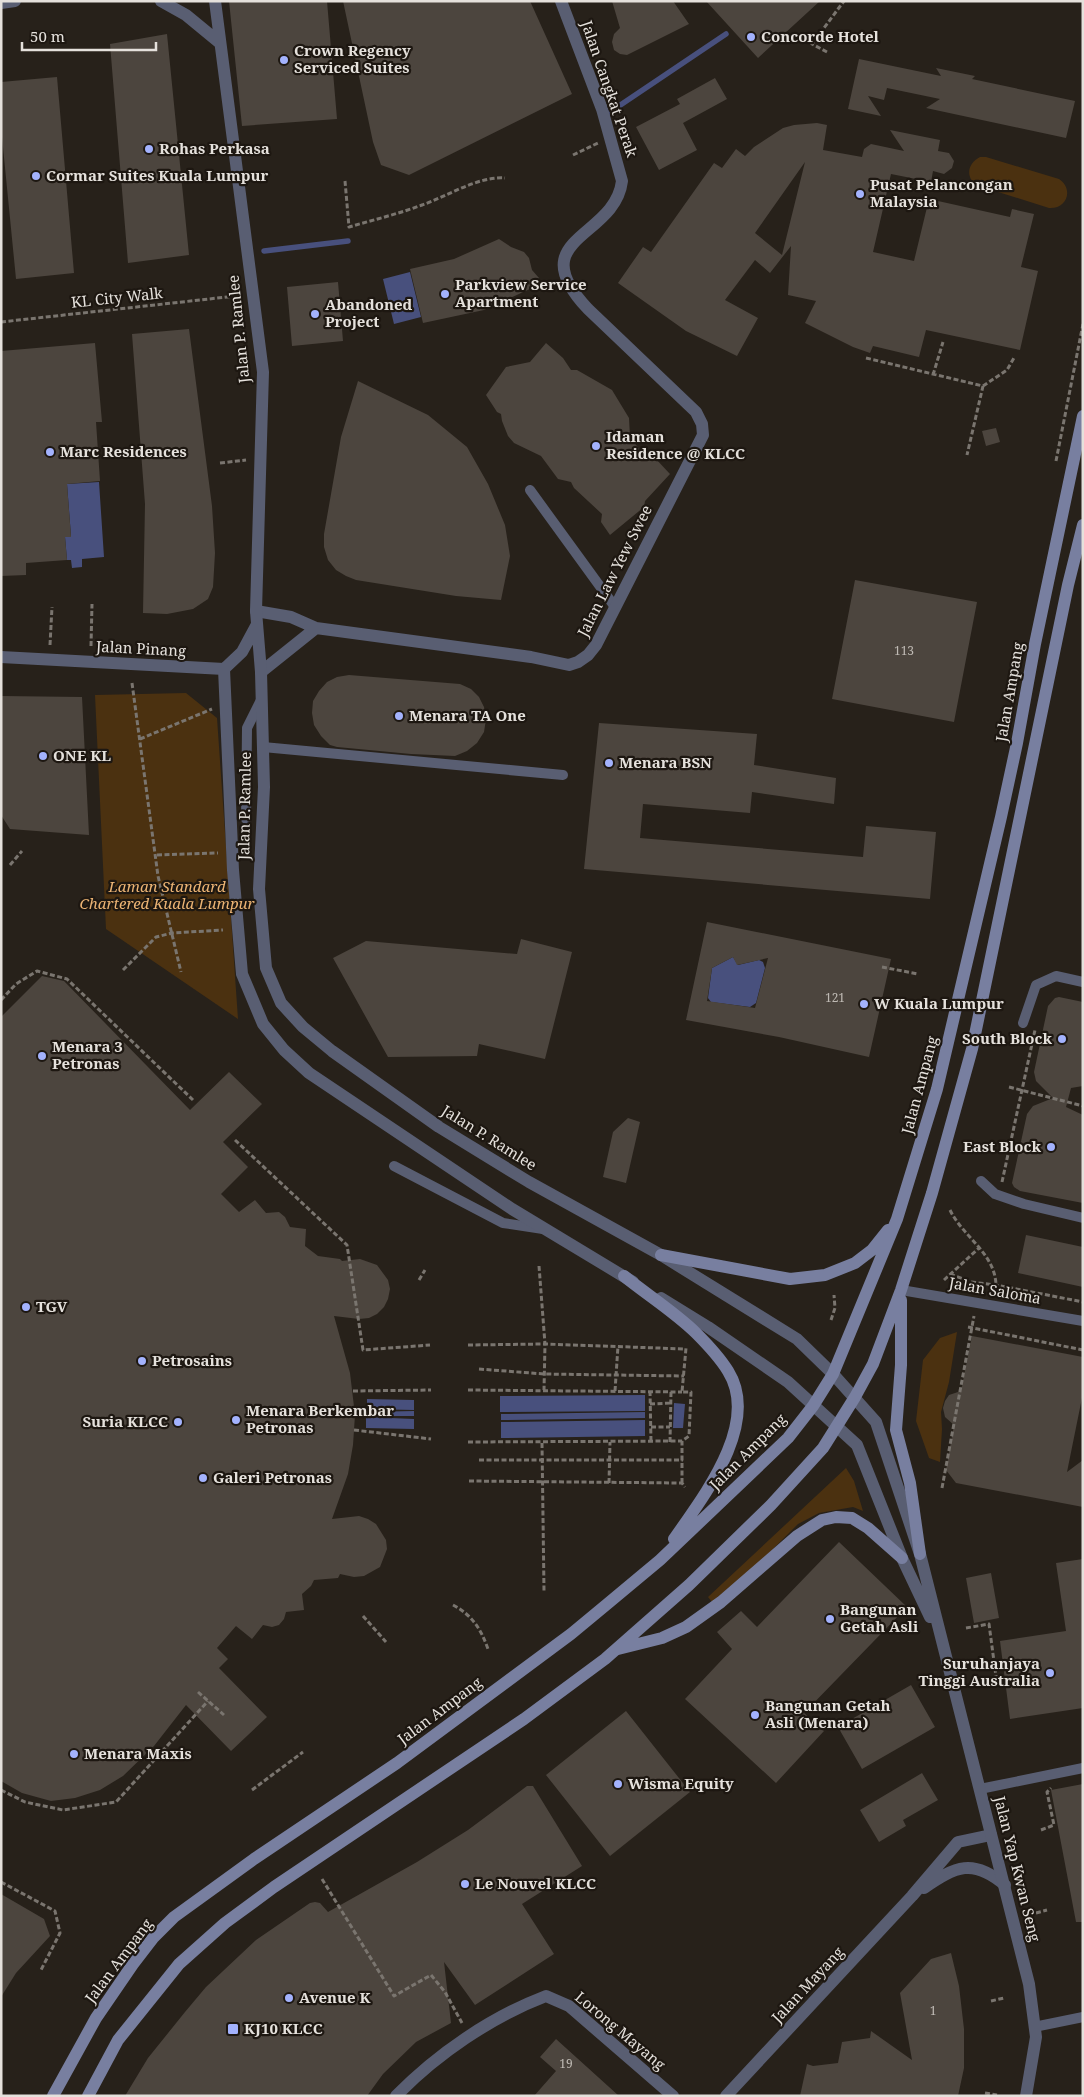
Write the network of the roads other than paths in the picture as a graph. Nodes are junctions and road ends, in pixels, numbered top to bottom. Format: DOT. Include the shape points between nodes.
graph roads {
  1 [pos="15,1"];
  2 [pos="161,1"];
  3 [pos="215,1"];
  4 [pos="561,1"];
  5 [pos="1,3"];
  6 [pos="220,43"];
  7 [pos="588,308"];
  8 [pos="1083,416"];
  9 [pos="530,490"];
  10 [pos="1083,525"];
  11 [pos="615,607"];
  12 [pos="256,611"];
  13 [pos="256,626"];
  14 [pos="316,628"];
  15 [pos="1,657"];
  16 [pos="224,669"];
  17 [pos="261,672"];
  18 [pos="262,699"];
  19 [pos="263,747"];
  20 [pos="563,775"];
  21 [pos="246,819"];
  22 [pos="1083,982"];
  23 [pos="1023,1023"];
  24 [pos="394,1166"];
  25 [pos="981,1181"];
  26 [pos="1083,1218"];
  27 [pos="897,1219"];
  28 [pos="546,1230"];
  29 [pos="661,1255"];
  30 [pos="624,1276"];
  31 [pos="902,1290"];
  32 [pos="1083,1321"];
  33 [pos="833,1374"];
  34 [pos="855,1397"];
  35 [pos="813,1406"];
  36 [pos="837,1426"];
  37 [pos="920,1554"];
  38 [pos="902,1558"];
  39 [pos="660,1560"];
  40 [pos="616,1650"];
  41 [pos="945,1652"];
  42 [pos="1083,1768"];
  43 [pos="980,1789"];
  44 [pos="991,1835"];
  45 [pos="1005,1885"];
  46 [pos="912,1896"];
  47 [pos="1083,2017"];
  48 [pos="1034,2027"];
  49 [pos="52,2096"];
  50 [pos="88,2096"];
  51 [pos="396,2096"];
  52 [pos="673,2096"];
  53 [pos="726,2096"];
  54 [pos="1026,2096"];
  1 -- 5 [label="street"];
  2 -- 6 [label="street" via="186,15"];
  3 -- 6 [label="street, Jalan P. Ramlee"];
  4 -- 7 [label="street, Jalan Cangkat Perak" via="602,109 622,180 621,191 602,218 570,246 564,261 566,278"];
  6 -- 12 [label="street, Jalan P. Ramlee" via="263,372"];
  7 -- 11 [label="street, Jalan Law Yew Swee" via="696,412 703,435"];
  8 -- 27 [label="main road, Jalan Ampang" via="1002,817 937,1089"];
  9 -- 11 [label="lane"];
  10 -- 31 [label="main road" via="972,1049"];
  11 -- 14 [label="street, Jalan Law Yew Swee" via="596,645 588,655 569,665"];
  12 -- 13 [label="street, Jalan P. Ramlee"];
  12 -- 14 [label="street, Jalan Law Yew Swee" via="291,617"];
  13 -- 16 [label="street" via="242,652"];
  13 -- 17 [label="street, Jalan P. Ramlee"];
  14 -- 17 [label="street"];
  15 -- 16 [label="street, Jalan Pinang"];
  16 -- 28 [label="street, Jalan P. Ramlee" via="233,870 242,974 263,1024 309,1073"];
  17 -- 18 [label="street, Jalan P. Ramlee"];
  18 -- 19 [label="street, Jalan P. Ramlee"];
  18 -- 21 [label="lane" via="247,728"];
  19 -- 20 [label="lane"];
  19 -- 29 [label="street, Jalan P. Ramlee" via="259,889 266,968 281,1003 332,1051 439,1127"];
  22 -- 23 [label="lane" via="1056,976 1036,985"];
  24 -- 28 [label="lane" via="503,1224"];
  25 -- 26 [label="lane" via="995,1194"];
  27 -- 29 [label="main road" via="872,1250 856,1263 825,1275 790,1279"];
  27 -- 33 [label="main road, Jalan Ampang"];
  28 -- 30 [label="street, Jalan P. Ramlee"];
  29 -- 33 [label="street, Jalan P. Ramlee" via="797,1339"];
  30 -- 35 [label="street, Jalan P. Ramlee" via="708,1327 788,1382"];
  30 -- 39 [label="main road" via="695,1332 728,1371 735,1389 736,1426 724,1459 708,1490"];
  31 -- 32 [label="lane, Jalan Saloma"];
  31 -- 34 [label="main road"];
  31 -- 37 [label="main road" via="896,1430 910,1483"];
  33 -- 34 [label="street, Jalan P. Ramlee"];
  33 -- 35 [label="main road, Jalan Ampang"];
  34 -- 36 [label="main road"];
  34 -- 37 [label="street, Jalan Yap Kwan Seng" via="876,1422"];
  35 -- 36 [label="street, Jalan P. Ramlee"];
  35 -- 39 [label="main road, Jalan Ampang" via="788,1438"];
  36 -- 38 [label="street, Jalan Yap Kwan Seng" via="857,1445"];
  36 -- 40 [label="main road" via="817,1456 771,1505"];
  37 -- 41 [label="street, Jalan Yap Kwan Seng"];
  38 -- 40 [label="main road" via="852,1518 822,1520 797,1536 721,1602 686,1627 662,1638"];
  38 -- 41 [label="street, Jalan Yap Kwan Seng"];
  39 -- 49 [label="main road, Jalan Ampang" via="571,1634 397,1763 174,1917 128,1971 96,2018"];
  40 -- 50 [label="main road" via="524,1719 225,1923 179,1964 118,2040"];
  41 -- 43 [label="street, Jalan Yap Kwan Seng"];
  42 -- 43 [label="lane"];
  43 -- 44 [label="street, Jalan Yap Kwan Seng"];
  44 -- 45 [label="street, Jalan Yap Kwan Seng"];
  44 -- 46 [label="street, Jalan Mayang" via="958,1842"];
  45 -- 46 [label="street, Jalan Mayang" via="984,1870 968,1867 938,1878"];
  45 -- 48 [label="street, Jalan Yap Kwan Seng" via="1029,1984"];
  46 -- 53 [label="street, Jalan Mayang"];
  47 -- 48 [label="lane"];
  48 -- 54 [label="street, Jalan Yap Kwan Seng" via="1035,2046"];
  51 -- 52 [label="street, Lorong Mayang" via="421,2070 469,2037 510,2011 546,1996 569,2006"];
}
